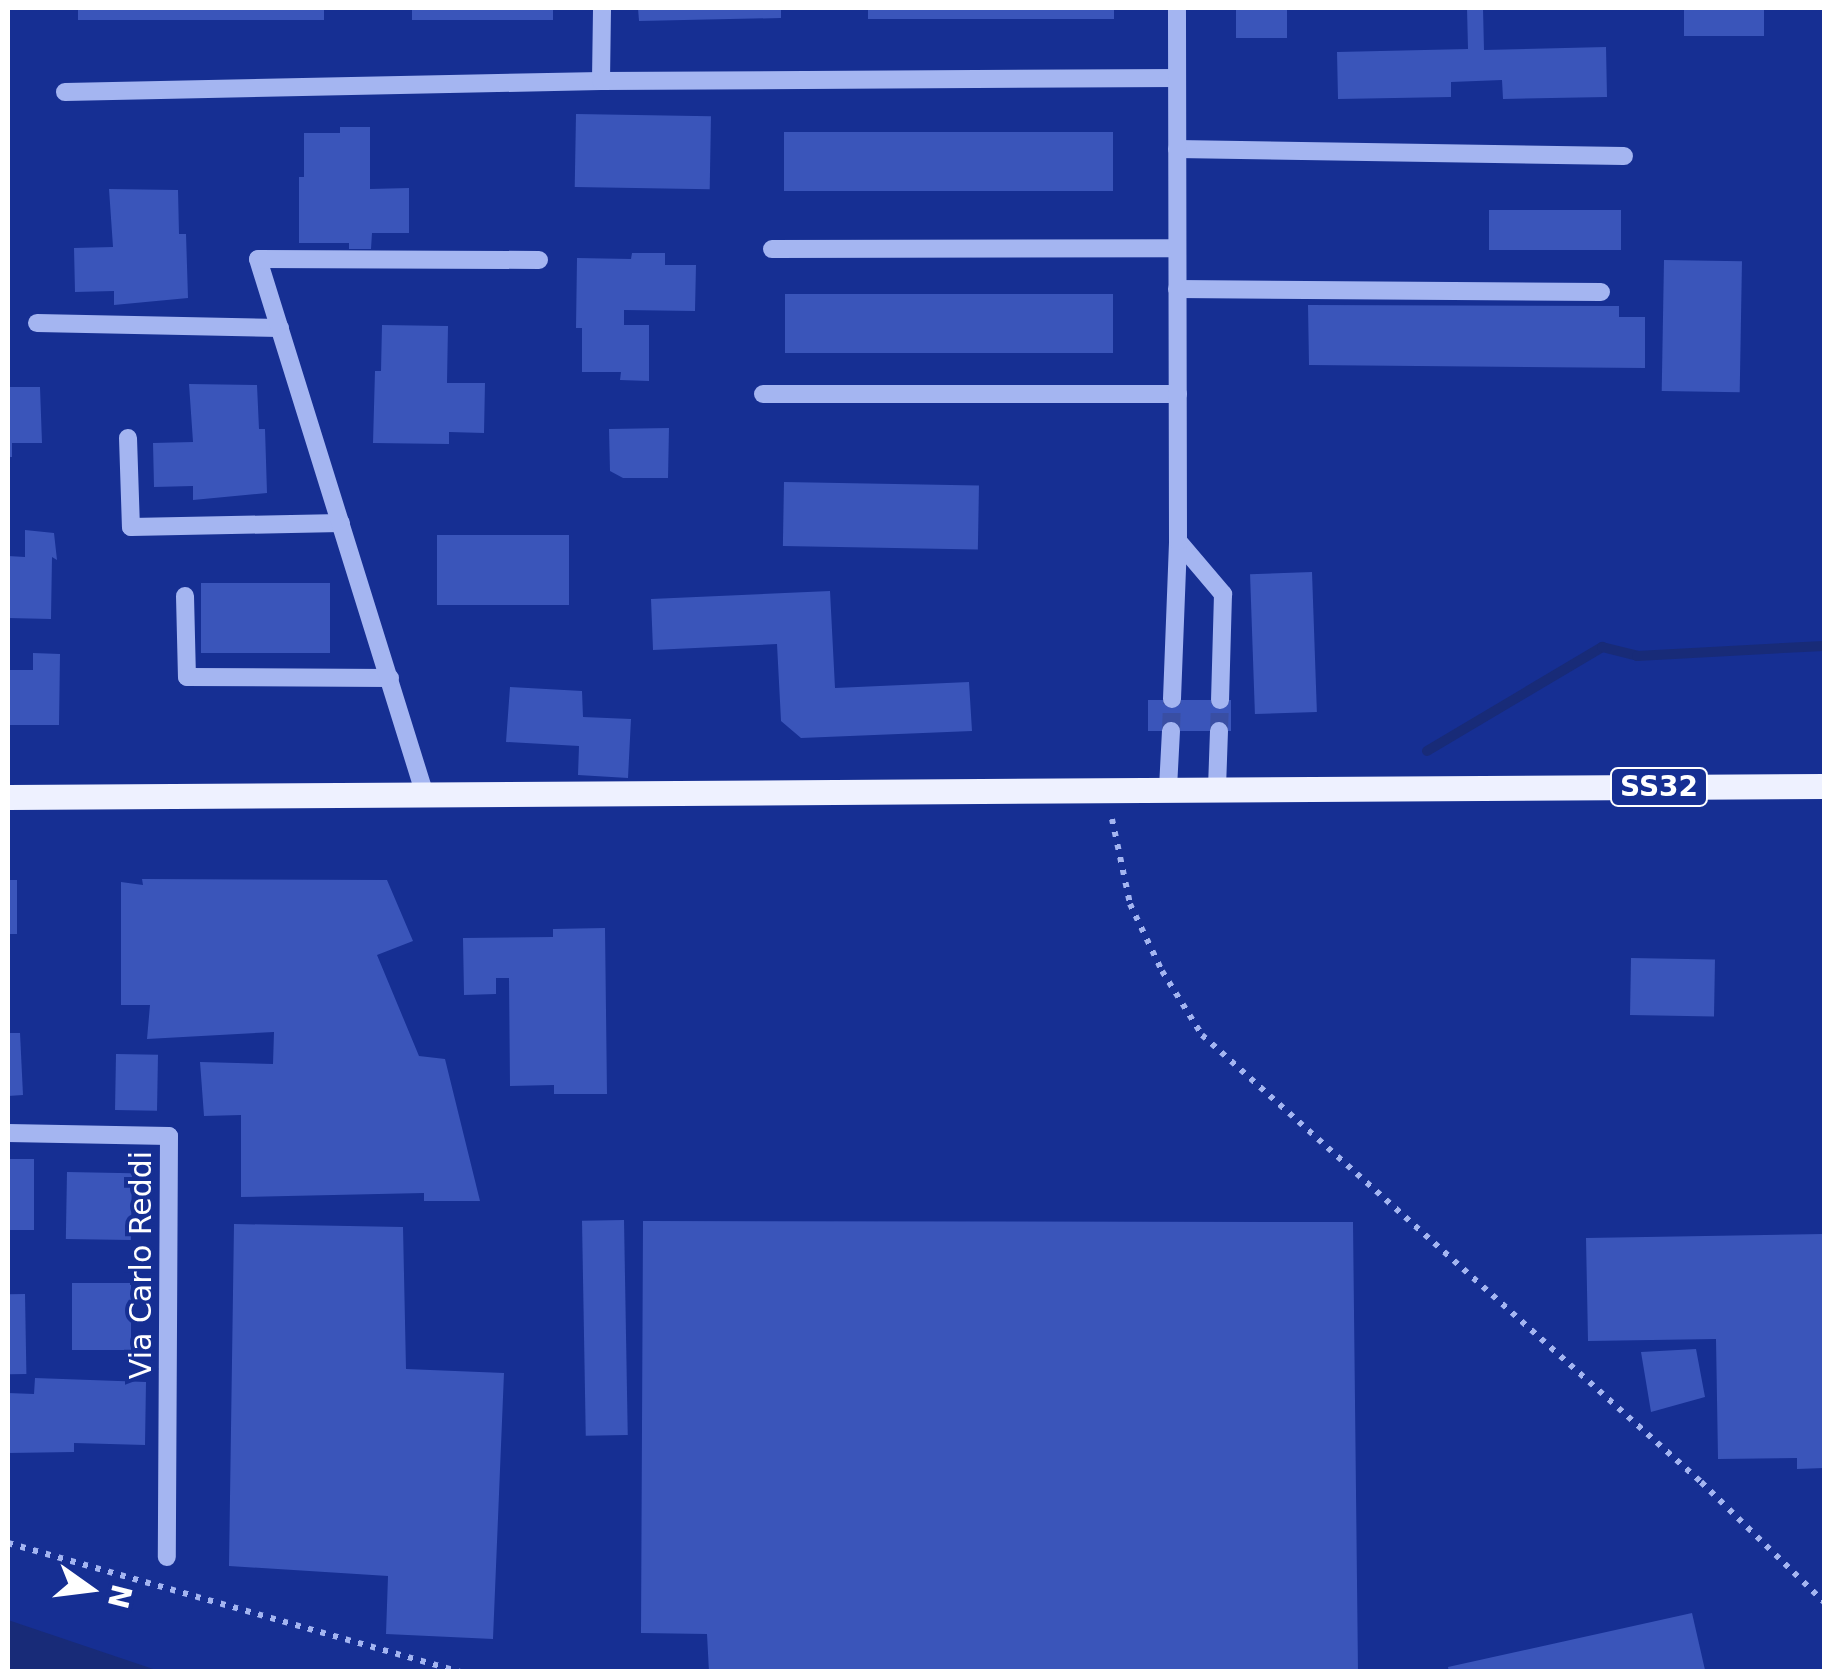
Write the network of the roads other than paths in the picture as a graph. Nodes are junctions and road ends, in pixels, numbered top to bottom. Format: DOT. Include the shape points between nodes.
graph roads {
  1 [pos="602,8"];
  2 [pos="1177,8"];
  3 [pos="1177,78"];
  4 [pos="601,81"];
  5 [pos="65,92"];
  6 [pos="1177,149"];
  7 [pos="1624,156"];
  8 [pos="772,248"];
  9 [pos="1177,248"];
  10 [pos="539,260"];
  11 [pos="1177,289"];
  12 [pos="1601,292"];
  13 [pos="38,324"];
  14 [pos="280,328"];
  15 [pos="764,394"];
  16 [pos="1178,394"];
  17 [pos="128,438"];
  18 [pos="341,523"];
  19 [pos="1178,541"];
  20 [pos="185,596"];
  21 [pos="390,678"];
  22 [pos="1172,698"];
  23 [pos="1220,700"];
  24 [pos="1219,731"];
  25 [pos="1171,732"];
  26 [pos="1824,786"];
  27 [pos="1168,788"];
  28 [pos="1217,788"];
  29 [pos="425,795"];
  30 [pos="8,797"];
  31 [pos="8,1133"];
  32 [pos="167,1557"];
  1 -- 4 [label="street"];
  2 -- 3 [label="street"];
  3 -- 4 [label="street"];
  3 -- 6 [label="street"];
  4 -- 5 [label="street"];
  6 -- 7 [label="street"];
  6 -- 9 [label="street"];
  8 -- 9 [label="street"];
  9 -- 11 [label="street"];
  10 -- 14 [label="street" via="258,260"];
  11 -- 12 [label="street"];
  11 -- 16 [label="street"];
  13 -- 14 [label="street"];
  14 -- 18 [label="street"];
  15 -- 16 [label="street"];
  16 -- 19 [label="street"];
  17 -- 18 [label="street" via="131,527"];
  18 -- 21 [label="street"];
  19 -- 22 [label="street"];
  19 -- 23 [label="street" via="1224,594"];
  20 -- 21 [label="street" via="187,677"];
  21 -- 29 [label="street"];
  24 -- 28 [label="street"];
  25 -- 27 [label="street"];
  26 -- 28 [label="main road, SS32"];
  27 -- 28 [label="main road"];
  27 -- 29 [label="main road"];
  29 -- 30 [label="main road"];
  31 -- 32 [label="street, Via Carlo Reddi" via="170,1136"];
}
